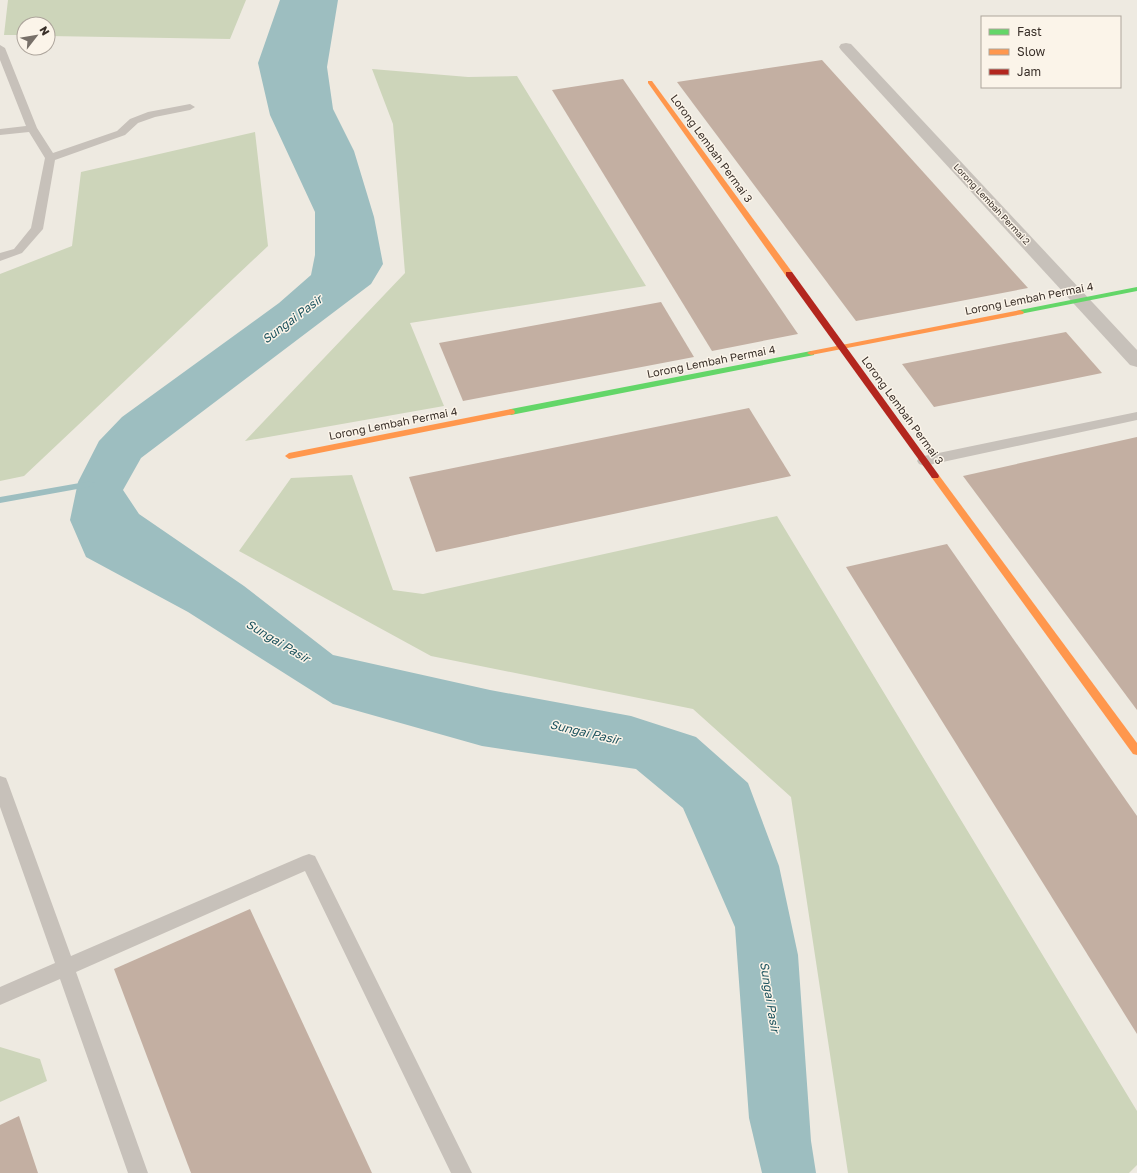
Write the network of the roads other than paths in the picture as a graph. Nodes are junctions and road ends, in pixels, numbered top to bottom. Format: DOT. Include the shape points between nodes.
graph roads {
  1 [pos="846,47"];
  2 [pos="0,48"];
  3 [pos="650,82"];
  4 [pos="190,107"];
  5 [pos="32,128"];
  6 [pos="0,132"];
  7 [pos="50,158"];
  8 [pos="0,257"];
  9 [pos="1137,289"];
  10 [pos="1081,300"];
  11 [pos="842,347"];
  12 [pos="1137,361"];
  13 [pos="1137,416"];
  14 [pos="289,456"];
  15 [pos="924,461"];
  16 [pos="1137,751"];
  17 [pos="0,783"];
  18 [pos="65,967"];
  19 [pos="0,996"];
  20 [pos="138,1173"];
  21 [pos="462,1173"];
  1 -- 10 [label="street, Lorong Lembah Permai 2"];
  2 -- 5 [label="lane"];
  3 -- 11 [label="street, Lorong Lembah Permai 3"];
  4 -- 7 [label="lane" via="152,114 134,122 121,133"];
  5 -- 6 [label="lane"];
  5 -- 7 [label="lane"];
  7 -- 8 [label="lane" via="37,229 18,251"];
  9 -- 10 [label="street, Lorong Lembah Permai 4"];
  10 -- 11 [label="street, Lorong Lembah Permai 4"];
  10 -- 12 [label="street, Lorong Lembah Permai 2"];
  11 -- 14 [label="street, Lorong Lembah Permai 4"];
  11 -- 15 [label="street, Lorong Lembah Permai 3"];
  13 -- 15 [label="lane"];
  15 -- 16 [label="street, Lorong Lembah Permai 3"];
  17 -- 18 [label="lane"];
  18 -- 19 [label="lane"];
  18 -- 20 [label="lane"];
  18 -- 21 [label="lane" via="309,861"];
}
